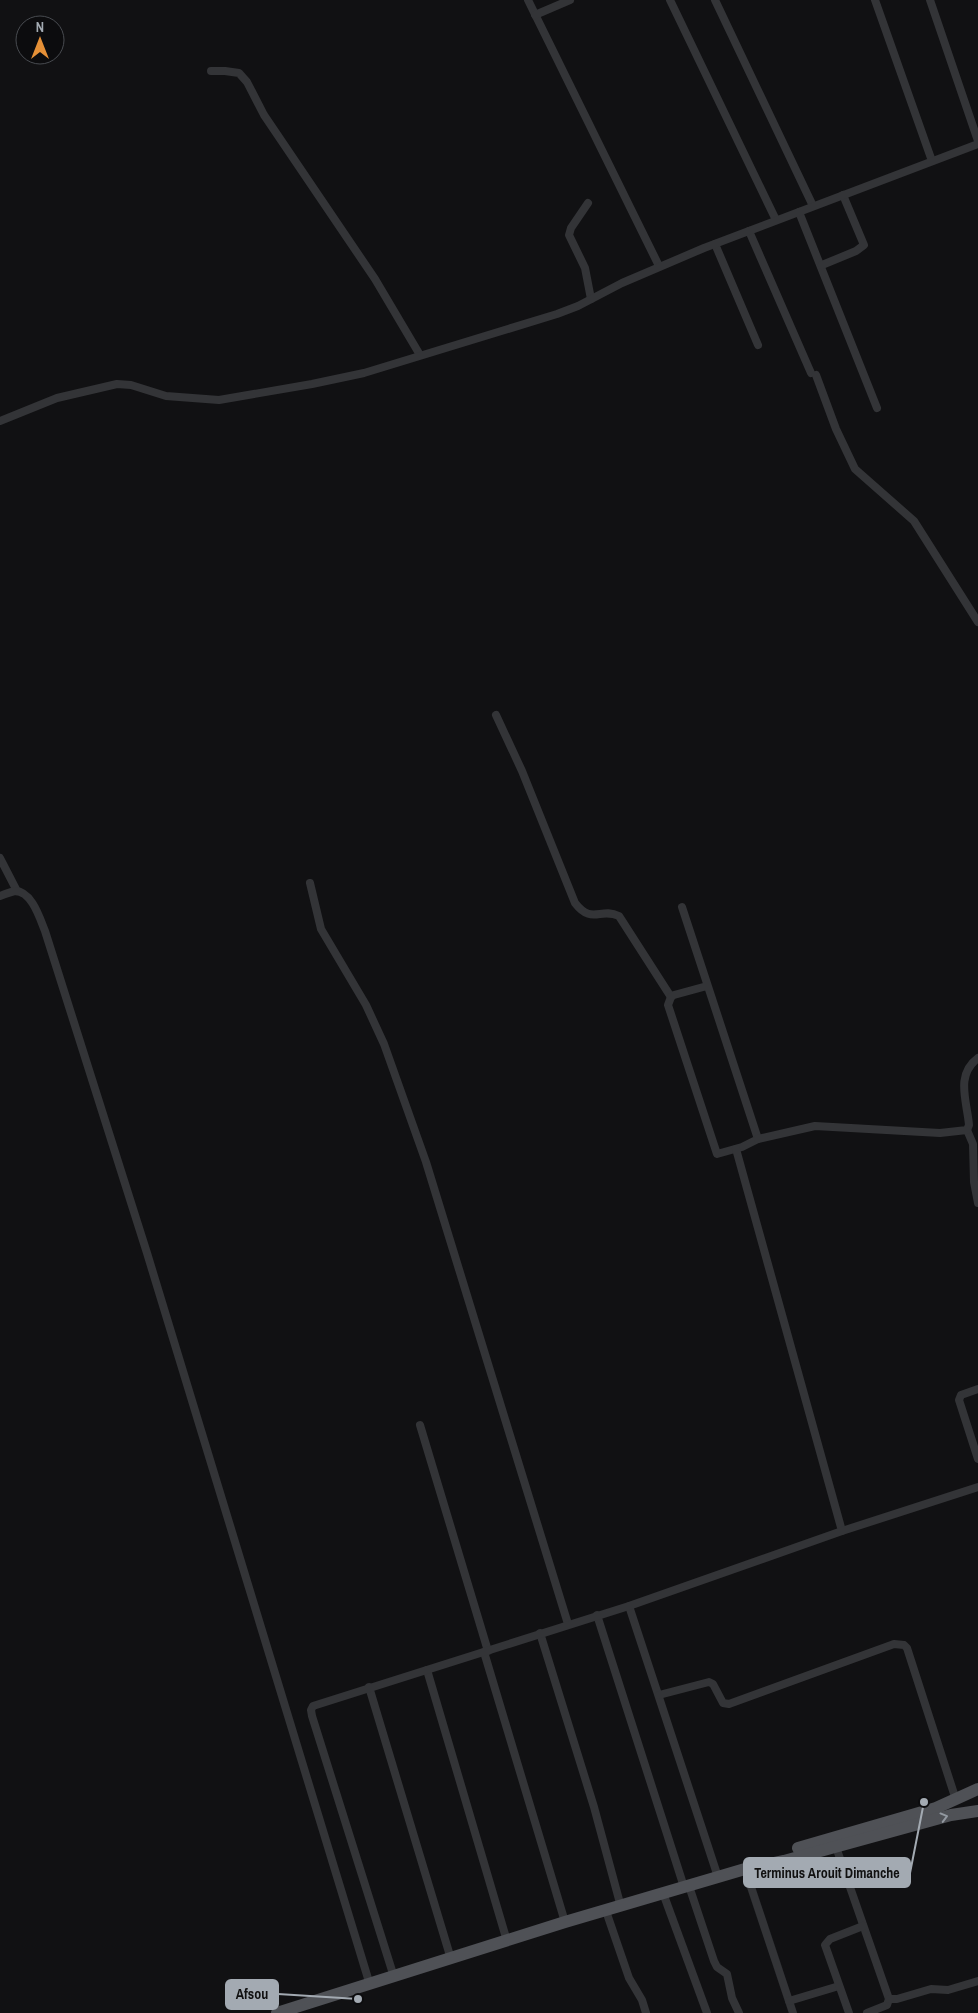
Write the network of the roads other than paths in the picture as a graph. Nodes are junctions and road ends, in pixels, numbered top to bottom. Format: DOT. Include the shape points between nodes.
graph roads {
  1 [pos="528,0"];
  2 [pos="570,0"];
  3 [pos="670,0"];
  4 [pos="715,0"];
  5 [pos="876,0"];
  6 [pos="930,0"];
  7 [pos="535,15"];
  8 [pos="211,71"];
  9 [pos="978,143"];
  10 [pos="932,161"];
  11 [pos="843,195"];
  12 [pos="588,203"];
  13 [pos="813,206"];
  14 [pos="799,212"];
  15 [pos="776,220"];
  16 [pos="749,231"];
  17 [pos="715,244"];
  18 [pos="822,265"];
  19 [pos="659,266"];
  20 [pos="591,299"];
  21 [pos="758,345"];
  22 [pos="420,355"];
  23 [pos="877,408"];
  24 [pos="0,421"];
  25 [pos="978,622"];
  26 [pos="496,715"];
  27 [pos="0,858"];
  28 [pos="310,883"];
  29 [pos="17,891"];
  30 [pos="0,896"];
  31 [pos="682,907"];
  32 [pos="707,986"];
  33 [pos="671,997"];
  34 [pos="978,1058"];
  35 [pos="967,1130"];
  36 [pos="758,1140"];
  37 [pos="736,1149"];
  38 [pos="978,1203"];
  39 [pos="978,1390"];
  40 [pos="420,1425"];
  41 [pos="978,1459"];
  42 [pos="978,1487"];
  43 [pos="842,1531"];
  44 [pos="630,1606"];
  45 [pos="598,1615"];
  46 [pos="568,1624"];
  47 [pos="540,1633"];
  48 [pos="486,1652"];
  49 [pos="427,1670"];
  50 [pos="369,1687"];
  51 [pos="659,1695"];
  52 [pos="978,1790"];
  53 [pos="956,1800"];
  54 [pos="978,1801"];
  55 [pos="978,1811"];
  56 [pos="836,1847"];
  57 [pos="745,1869"];
  58 [pos="718,1877"];
  59 [pos="686,1887"];
  60 [pos="663,1893"];
  61 [pos="621,1907"];
  62 [pos="606,1911"];
  63 [pos="565,1922"];
  64 [pos="863,1926"];
  65 [pos="507,1941"];
  66 [pos="450,1959"];
  67 [pos="394,1977"];
  68 [pos="978,1981"];
  69 [pos="370,1985"];
  70 [pos="839,1986"];
  71 [pos="889,1999"];
  72 [pos="789,2001"];
  73 [pos="277,2013"];
  74 [pos="646,2013"];
  75 [pos="707,2013"];
  76 [pos="738,2013"];
  77 [pos="794,2013"];
  78 [pos="849,2013"];
  79 [pos="867,2013"];
  1 -- 7 [label="street"];
  2 -- 7 [label="street"];
  3 -- 15 [label="street"];
  4 -- 13 [label="street"];
  5 -- 10 [label="street"];
  6 -- 9 [label="street"];
  7 -- 19 [label="street"];
  8 -- 22 [label="street" via="239,74 247,82 264,116 375,279"];
  9 -- 10 [label="street"];
  10 -- 11 [label="street"];
  11 -- 13 [label="street"];
  11 -- 18 [label="street" via="864,245"];
  12 -- 20 [label="street" via="569,235 585,268"];
  13 -- 14 [label="street"];
  14 -- 15 [label="street"];
  14 -- 18 [label="street"];
  15 -- 16 [label="street"];
  16 -- 17 [label="street"];
  16 -- 25 [label="street" via="855,469 914,521"];
  17 -- 19 [label="street"];
  17 -- 21 [label="street"];
  18 -- 23 [label="street"];
  19 -- 20 [label="street"];
  20 -- 22 [label="street" via="556,314"];
  22 -- 24 [label="street" via="364,373 220,400 166,396 117,384 57,398"];
  26 -- 33 [label="street" via="575,904 586,914 619,916"];
  27 -- 29 [label="street"];
  28 -- 46 [label="street" via="321,929 366,1005 384,1044 426,1162"];
  29 -- 30 [label="street"];
  29 -- 69 [label="street" via="24,894 38,914 60,976"];
  31 -- 32 [label="street"];
  32 -- 33 [label="street"];
  32 -- 36 [label="street"];
  33 -- 37 [label="street" via="668,1005 717,1154"];
  34 -- 35 [label="street" via="967,1068 964,1079"];
  35 -- 36 [label="street" via="940,1133 815,1126"];
  35 -- 38 [label="street" via="972,1144"];
  36 -- 37 [label="street"];
  37 -- 43 [label="street"];
  39 -- 41 [label="street" via="961,1395 959,1400"];
  40 -- 48 [label="street"];
  42 -- 43 [label="street"];
  43 -- 44 [label="street"];
  44 -- 45 [label="street"];
  44 -- 51 [label="street"];
  45 -- 46 [label="street"];
  45 -- 59 [label="street"];
  46 -- 47 [label="street"];
  47 -- 48 [label="street"];
  47 -- 61 [label="street"];
  48 -- 49 [label="street"];
  48 -- 63 [label="street"];
  49 -- 50 [label="street"];
  49 -- 65 [label="street"];
  50 -- 66 [label="street"];
  50 -- 67 [label="street" via="313,1706 311,1710"];
  51 -- 53 [label="street" via="709,1682 721,1701 729,1704 894,1644 904,1645"];
  51 -- 58 [label="street"];
  52 -- 53 [label="main road"];
  52 -- 54 [label="main road"];
  53 -- 57 [label="main road" via="782,1853"];
  56 -- 55 [label="main road, one-way" via="951,1815"];
  56 -- 57 [label="main road"];
  56 -- 64 [label="street"];
  57 -- 58 [label="main road"];
  57 -- 72 [label="street"];
  58 -- 59 [label="main road"];
  59 -- 60 [label="main road"];
  59 -- 76 [label="street" via="714,1961 727,1974"];
  60 -- 61 [label="main road"];
  60 -- 75 [label="street"];
  61 -- 62 [label="main road"];
  62 -- 63 [label="main road"];
  62 -- 74 [label="street"];
  63 -- 65 [label="main road"];
  64 -- 70 [label="street" via="830,1939 825,1945"];
  64 -- 71 [label="street"];
  65 -- 66 [label="main road"];
  66 -- 67 [label="main road"];
  67 -- 69 [label="main road"];
  68 -- 71 [label="street" via="948,1990 931,1990 897,2000"];
  69 -- 73 [label="main road"];
  70 -- 72 [label="street"];
  70 -- 78 [label="street"];
  71 -- 79 [label="street" via="888,2005"];
  72 -- 77 [label="street"];
}
